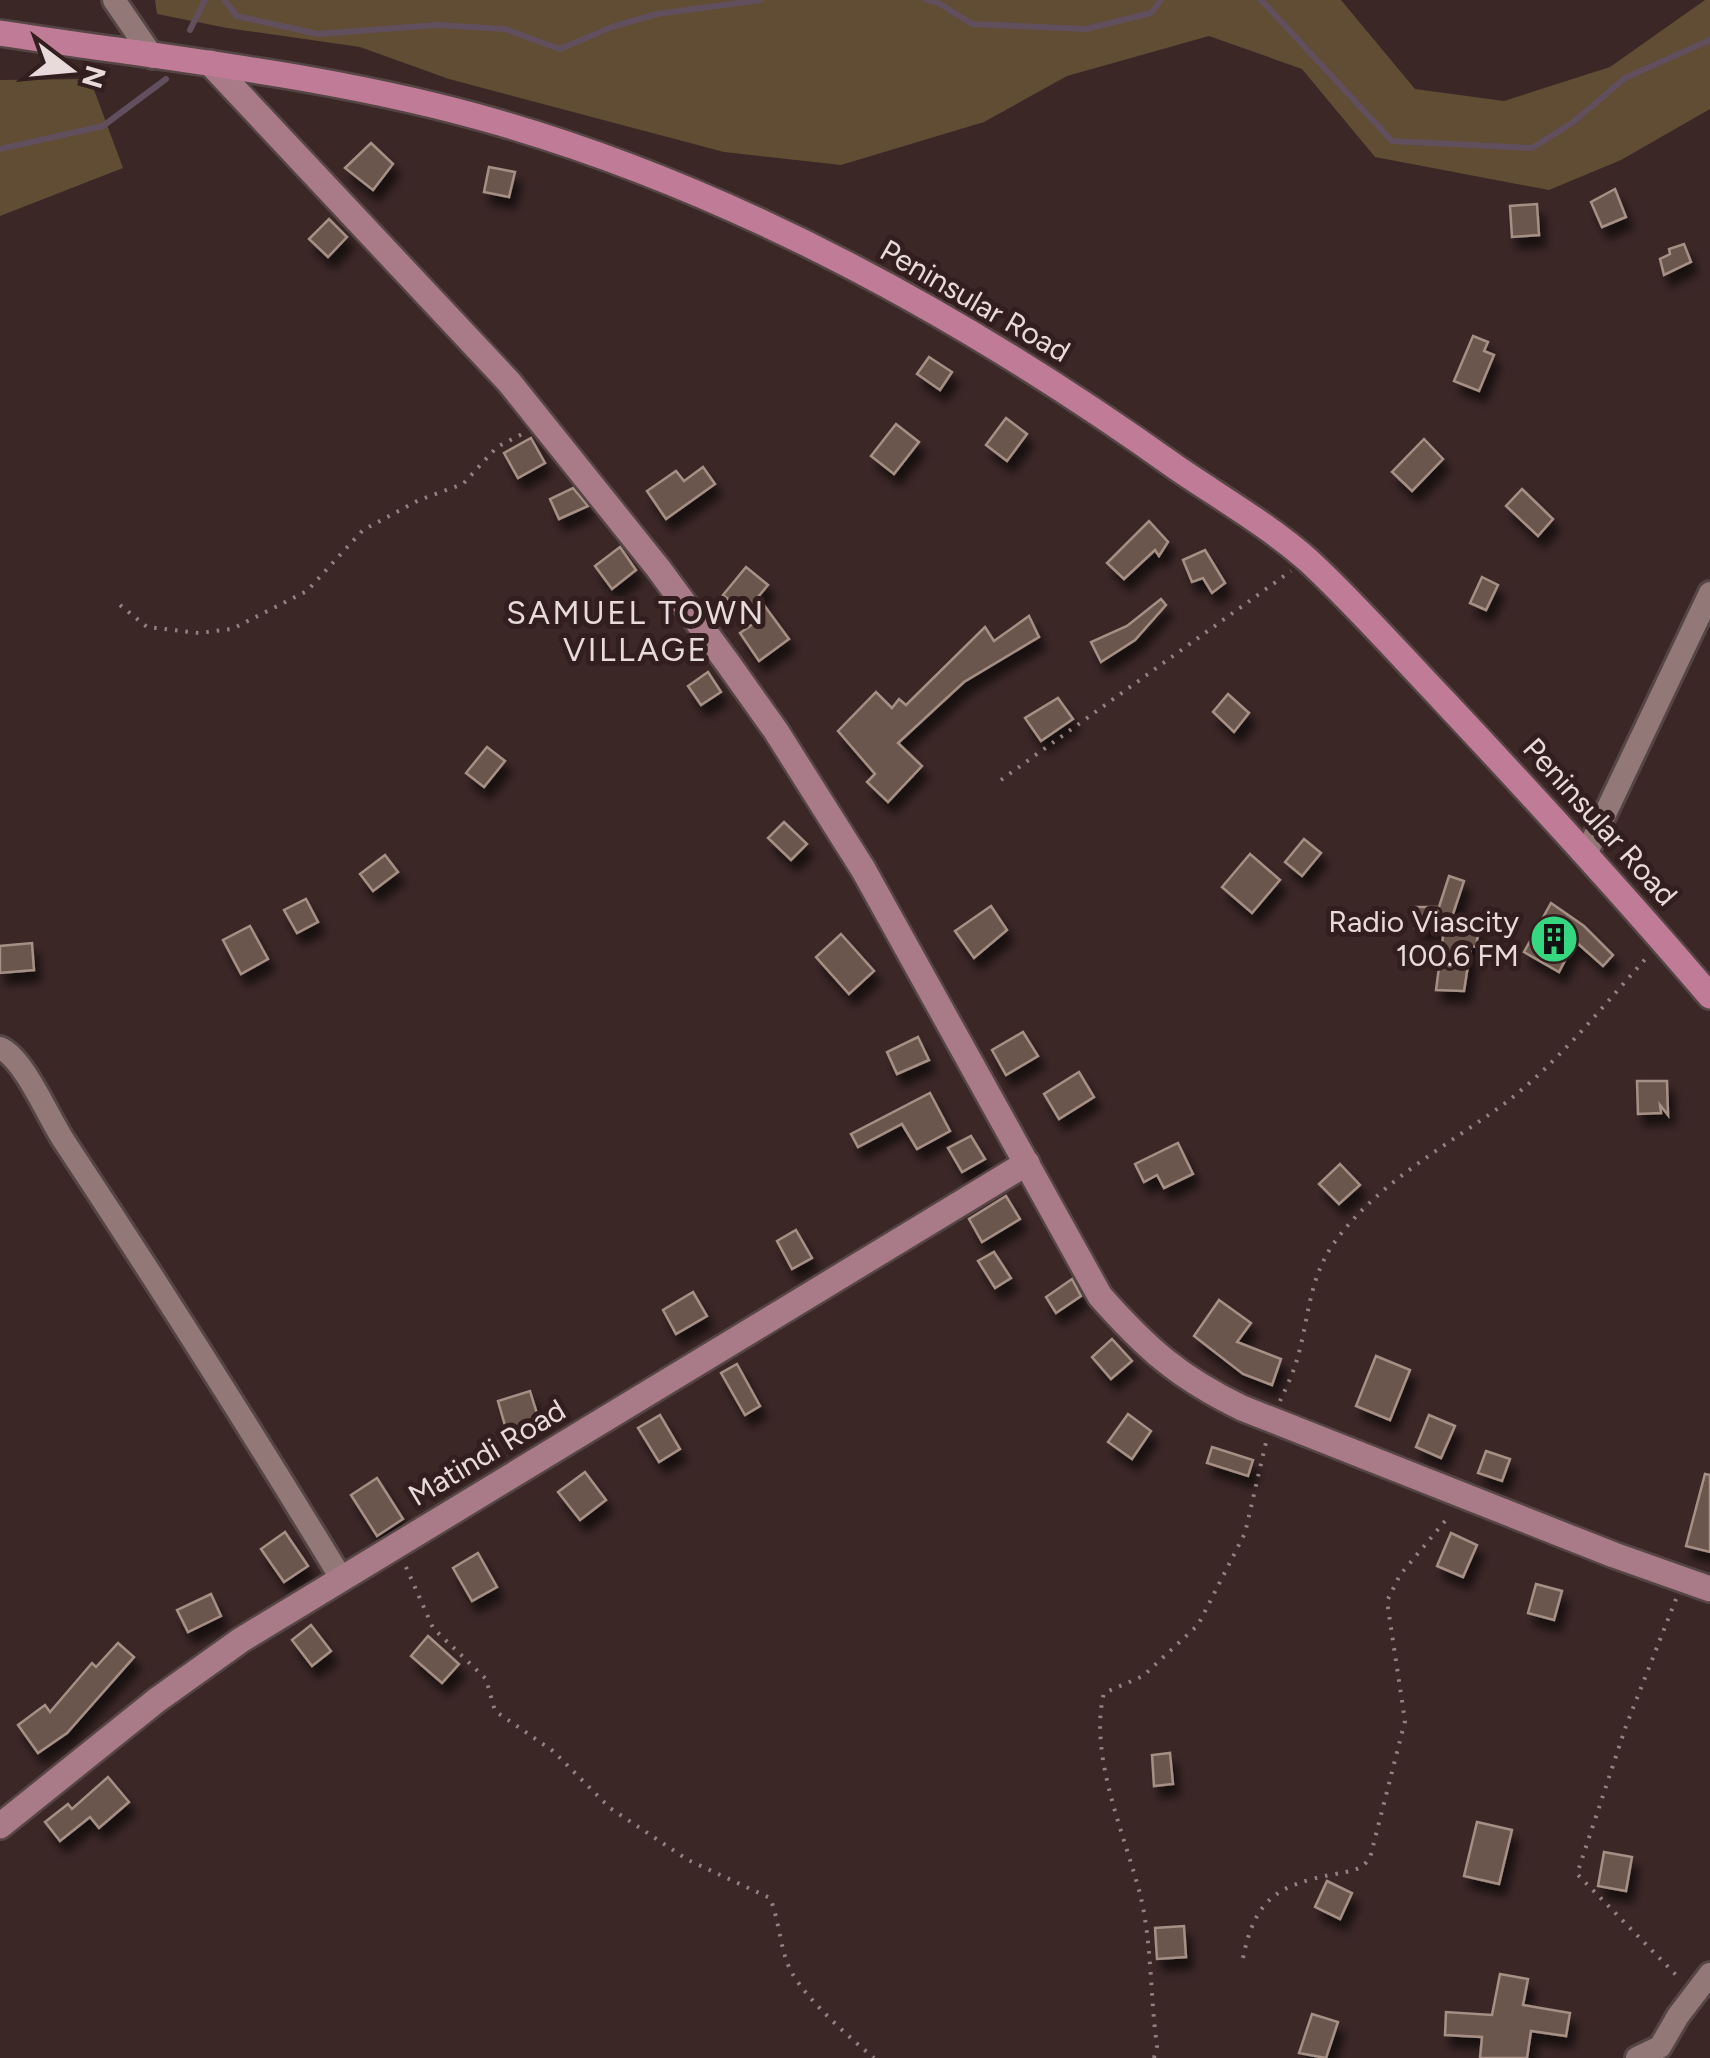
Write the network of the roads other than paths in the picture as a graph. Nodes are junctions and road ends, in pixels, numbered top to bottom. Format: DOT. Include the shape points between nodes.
graph roads {
  1 [pos="114,0"];
  2 [pos="0,33"];
  3 [pos="153,57"];
  4 [pos="210,63"];
  5 [pos="1710,593"];
  6 [pos="1587,852"];
  7 [pos="1710,996"];
  8 [pos="0,1048"];
  9 [pos="1027,1163"];
  10 [pos="341,1578"];
  11 [pos="1710,1589"];
  12 [pos="0,1826"];
  13 [pos="1710,1974"];
  14 [pos="1637,2058"];
  1 -- 3 [label="street"];
  2 -- 3 [label="main road, Peninsular Road"];
  3 -- 4 [label="main road, Peninsular Road"];
  4 -- 6 [label="main road, Peninsular Road" via="361,88 503,124 751,217 862,272 1052,383 1307,560"];
  4 -- 9 [label="street" via="508,382 658,568 776,731 862,869"];
  5 -- 6 [label="street"];
  6 -- 7 [label="main road, Peninsular Road"];
  8 -- 10 [label="street" via="16,1059"];
  9 -- 10 [label="street, Matindi Road"];
  9 -- 11 [label="street" via="1100,1296 1144,1346 1197,1386"];
  10 -- 12 [label="street, Matindi Road" via="157,1700"];
  13 -- 14 [label="street" via="1660,2047"];
}
